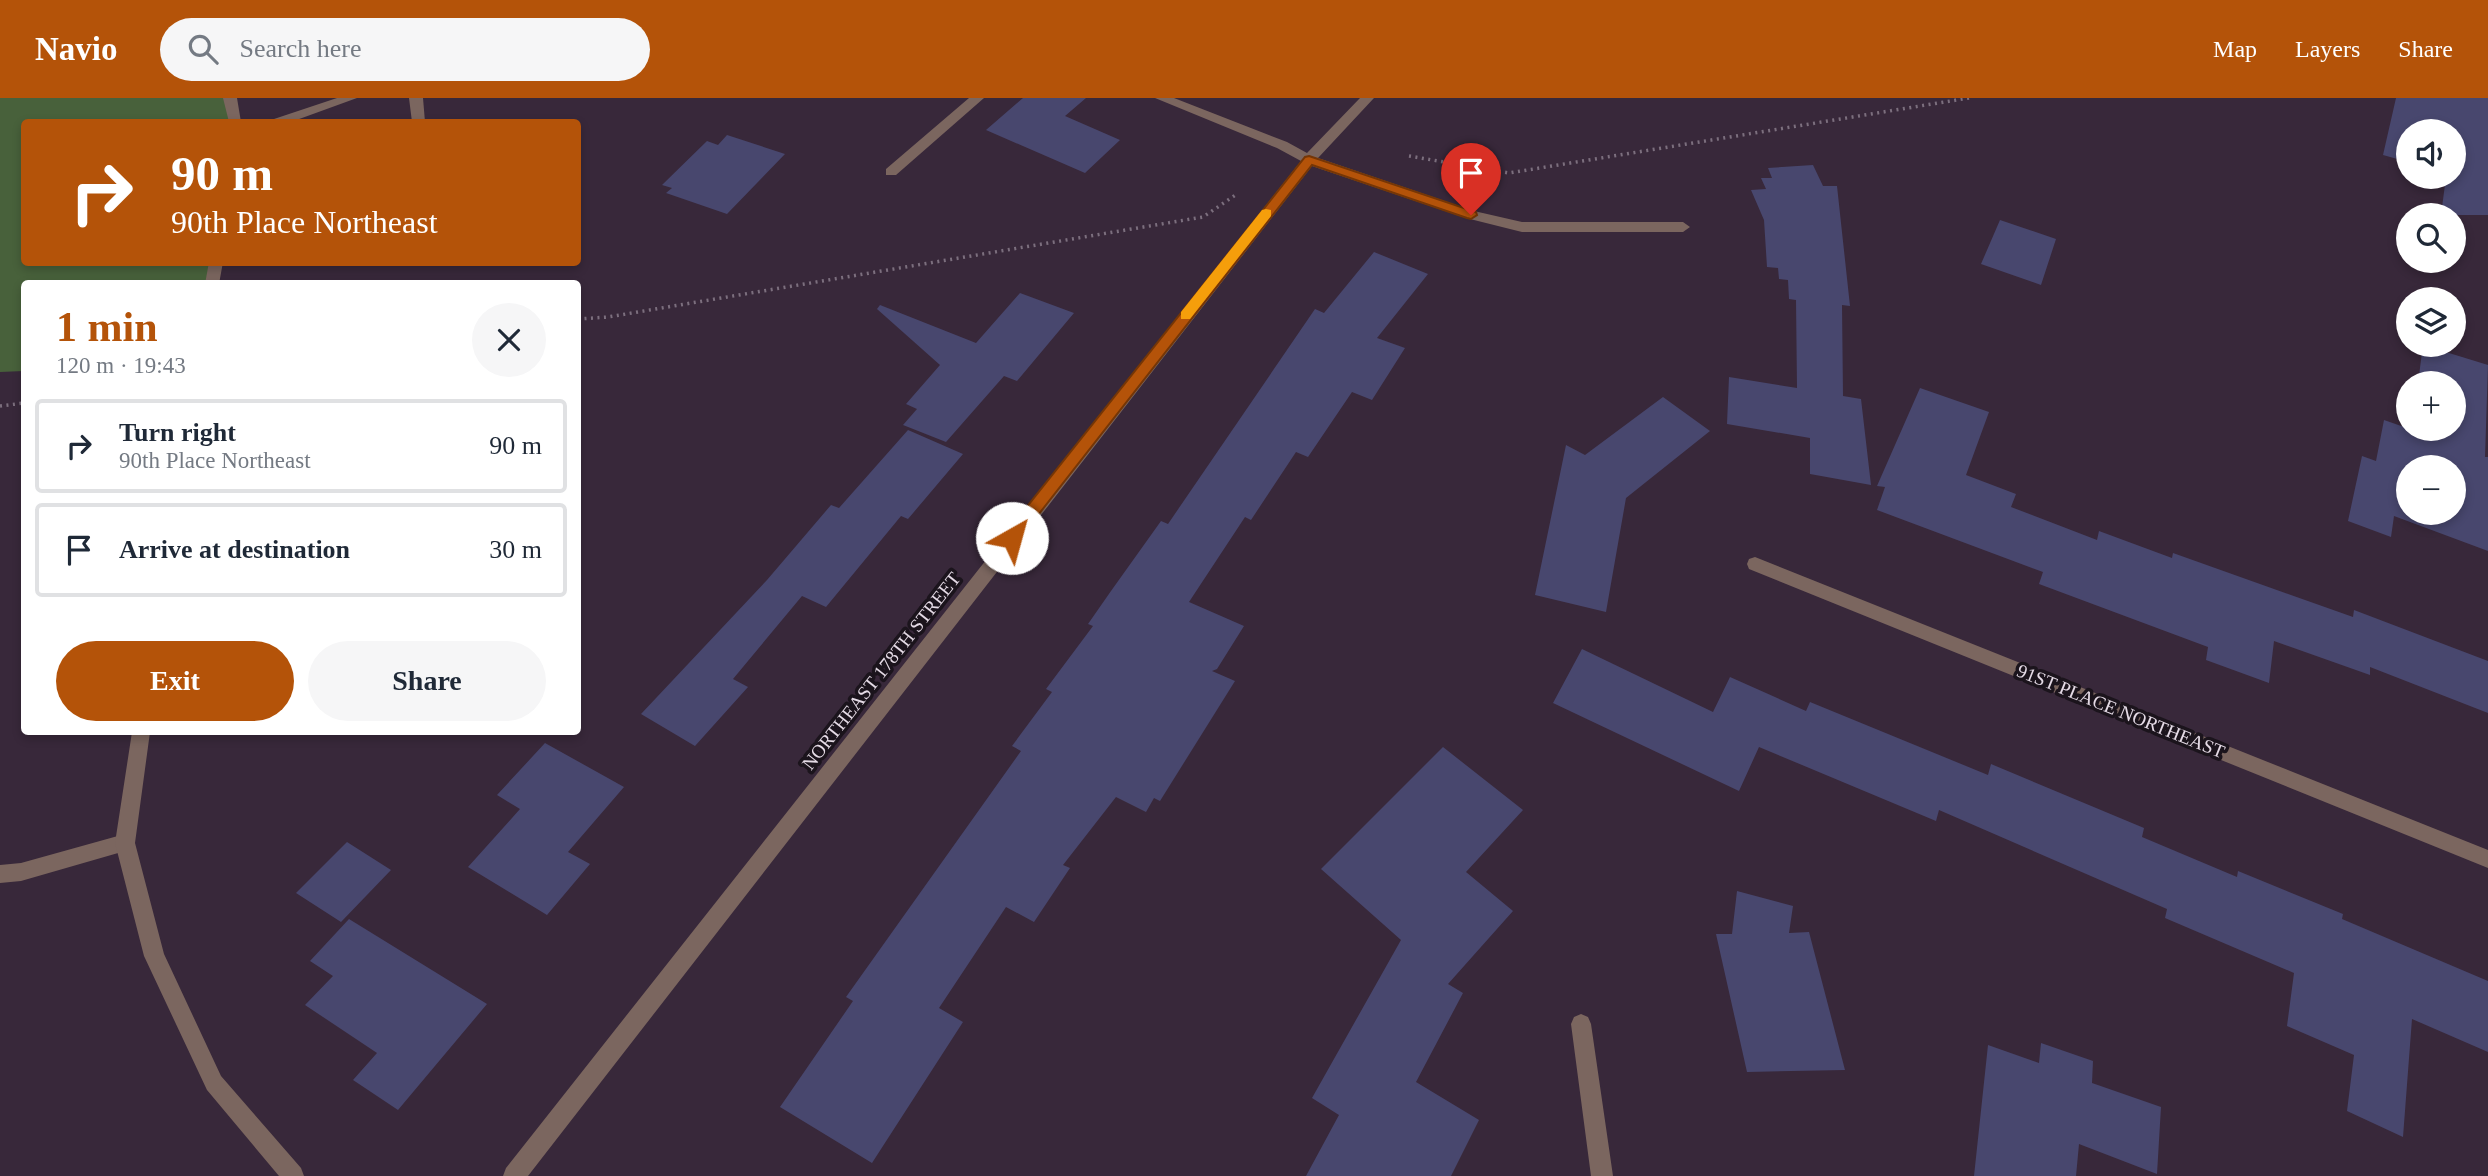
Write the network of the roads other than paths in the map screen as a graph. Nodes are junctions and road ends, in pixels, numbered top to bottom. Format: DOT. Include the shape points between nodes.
graph roads {
  1 [pos="230,98"];
  2 [pos="350,98"];
  3 [pos="416,98"];
  4 [pos="977,98"];
  5 [pos="1162,98"];
  6 [pos="1367,98"];
  7 [pos="234,119"];
  8 [pos="288,119"];
  9 [pos="419,119"];
  10 [pos="1309,160"];
  11 [pos="891,172"];
  12 [pos="1684,227"];
  13 [pos="1755,564"];
  14 [pos="141,735"];
  15 [pos="125,843"];
  16 [pos="2488,859"];
  17 [pos="0,874"];
  18 [pos="1581,1024"];
  19 [pos="293,1176"];
  20 [pos="514,1176"];
  21 [pos="1602,1176"];
  1 -- 7 [label="street"];
  2 -- 8 [label="street"];
  3 -- 9 [label="street"];
  4 -- 11 [label="street"];
  5 -- 10 [label="street"];
  6 -- 10 [label="street, NORTHEAST 178TH STREET"];
  10 -- 12 [label="street" via="1522,228"];
  10 -- 20 [label="street, NORTHEAST 178TH STREET"];
  13 -- 16 [label="street, 91ST PLACE NORTHEAST"];
  14 -- 15 [label="street"];
  15 -- 17 [label="street"];
  15 -- 19 [label="street" via="153,956 214,1083"];
  18 -- 21 [label="street"];
}
